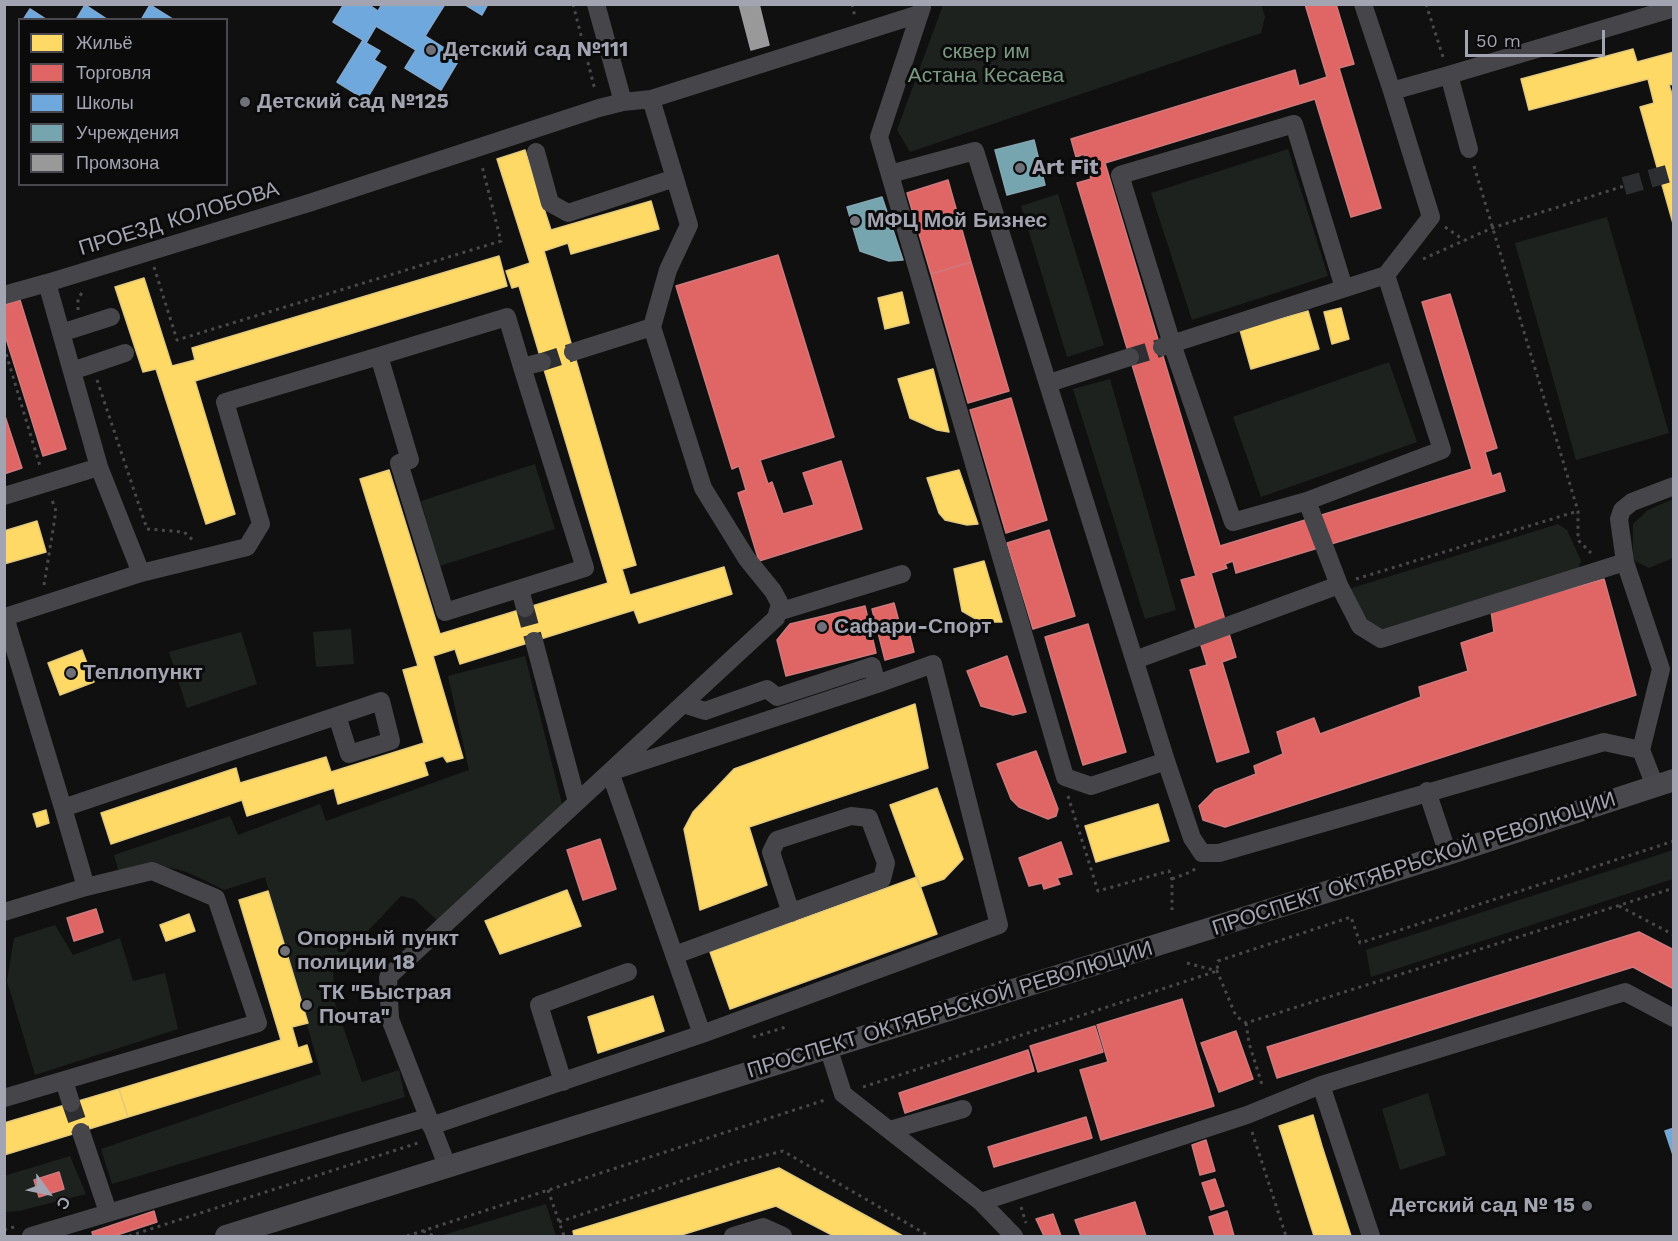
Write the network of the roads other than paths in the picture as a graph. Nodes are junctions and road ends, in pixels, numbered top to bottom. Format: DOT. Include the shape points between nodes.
graph roads {
  1 [pos="596,4"];
  2 [pos="1363,4"];
  3 [pos="1674,8"];
  4 [pos="920,9"];
  5 [pos="1449,75"];
  6 [pos="1392,91"];
  7 [pos="651,99"];
  8 [pos="623,102"];
  9 [pos="1469,149"];
  10 [pos="536,152"];
  11 [pos="890,174"];
  12 [pos="675,178"];
  13 [pos="1386,275"];
  14 [pos="47,283"];
  15 [pos="1344,288"];
  16 [pos="4,295"];
  17 [pos="111,317"];
  18 [pos="652,327"];
  19 [pos="61,333"];
  20 [pos="1166,346"];
  21 [pos="573,352"];
  22 [pos="125,353"];
  23 [pos="379,356"];
  24 [pos="1130,357"];
  25 [pos="542,362"];
  26 [pos="522,368"];
  27 [pos="72,371"];
  28 [pos="1049,383"];
  29 [pos="99,467"];
  30 [pos="1674,486"];
  31 [pos="4,496"];
  32 [pos="1307,501"];
  33 [pos="1625,562"];
  34 [pos="141,573"];
  35 [pos="902,574"];
  36 [pos="1339,585"];
  37 [pos="520,589"];
  38 [pos="525,608"];
  39 [pos="778,612"];
  40 [pos="534,641"];
  41 [pos="1135,660"];
  42 [pos="1667,666"];
  43 [pos="877,684"];
  44 [pos="683,704"];
  45 [pos="337,716"];
  46 [pos="1641,750"];
  47 [pos="1166,761"];
  48 [pos="610,772"];
  49 [pos="1664,783"];
  50 [pos="1427,791"];
  51 [pos="577,802"];
  52 [pos="63,808"];
  53 [pos="1448,854"];
  54 [pos="86,887"];
  55 [pos="4,912"];
  56 [pos="791,913"];
  57 [pos="675,955"];
  58 [pos="628,972"];
  59 [pos="1674,1018"];
  60 [pos="702,1034"];
  61 [pos="828,1047"];
  62 [pos="64,1081"];
  63 [pos="563,1082"];
  64 [pos="1321,1085"];
  65 [pos="4,1098"];
  66 [pos="71,1103"];
  67 [pos="963,1109"];
  68 [pos="432,1127"];
  69 [pos="890,1130"];
  70 [pos="81,1132"];
  71 [pos="448,1168"];
  72 [pos="981,1202"];
  73 [pos="108,1212"];
  74 [pos="31,1236"];
  75 [pos="226,1236"];
  76 [pos="733,1236"];
  77 [pos="783,1236"];
  78 [pos="1014,1236"];
  79 [pos="1371,1236"];
  1 -- 8 [label="street"];
  2 -- 6 [label="street"];
  3 -- 5 [label="street"];
  4 -- 7 [label="street, ПРОЕЗД КОЛОБОВА"];
  4 -- 11 [label="street" via="879,137"];
  5 -- 6 [label="street"];
  5 -- 9 [label="street"];
  6 -- 13 [label="street" via="1431,217"];
  7 -- 8 [label="street, ПРОЕЗД КОЛОБОВА"];
  7 -- 12 [label="street"];
  8 -- 14 [label="street, ПРОЕЗД КОЛОБОВА"];
  10 -- 12 [label="street" via="550,203 568,213"];
  11 -- 28 [label="street" via="975,152"];
  11 -- 47 [label="street" via="1065,777 1091,786"];
  12 -- 18 [label="street" via="689,225 668,270"];
  13 -- 15 [label="street"];
  13 -- 32 [label="street" via="1442,450"];
  14 -- 16 [label="street, ПРОЕЗД КОЛОБОВА"];
  14 -- 19 [label="street"];
  15 -- 20 [label="street"];
  15 -- 20 [label="street" via="1294,124 1120,175"];
  17 -- 19 [label="street"];
  18 -- 21 [label="street"];
  18 -- 39 [label="street" via="702,488 747,559 773,591 780,604"];
  19 -- 27 [label="street"];
  20 -- 32 [label="street" via="1233,522"];
  22 -- 27 [label="street"];
  23 -- 26 [label="street" via="507,317"];
  23 -- 34 [label="street" via="225,402 261,524 247,547"];
  23 -- 37 [label="street" via="410,460 399,463 446,612"];
  24 -- 28 [label="street"];
  25 -- 26 [label="street"];
  26 -- 37 [label="street" via="585,568"];
  27 -- 29 [label="street"];
  28 -- 41 [label="street"];
  29 -- 31 [label="street"];
  29 -- 34 [label="street"];
  30 -- 33 [label="street" via="1632,502 1622,510 1618,519"];
  32 -- 36 [label="street"];
  33 -- 36 [label="street" via="1381,639 1360,626"];
  33 -- 42 [label="street"];
  34 -- 52 [label="street" via="5,617"];
  35 -- 39 [label="street"];
  36 -- 41 [label="street"];
  37 -- 38 [label="street"];
  39 -- 44 [label="street"];
  40 -- 51 [label="street"];
  41 -- 47 [label="street"];
  42 -- 46 [label="street"];
  43 -- 44 [label="street" via="872,666 777,697 767,689 705,711"];
  43 -- 48 [label="street"];
  43 -- 60 [label="street" via="933,664 999,925"];
  44 -- 48 [label="street"];
  45 -- 52 [label="street"];
  46 -- 49 [label="street"];
  46 -- 50 [label="street" via="1604,742"];
  47 -- 50 [label="street" via="1192,838 1202,853 1219,853"];
  48 -- 51 [label="street"];
  48 -- 57 [label="street"];
  49 -- 53 [label="main road, ПРОСПЕКТ ОКТЯБРЬСКОЙ РЕВОЛЮЦИИ"];
  50 -- 53 [label="street"];
  51 -- 68 [label="street" via="388,977 390,1019"];
  52 -- 54 [label="street"];
  53 -- 61 [label="main road, ПРОСПЕКТ ОКТЯБРЬСКОЙ РЕВОЛЮЦИИ"];
  54 -- 55 [label="street"];
  54 -- 62 [label="street" via="152,871 216,898 258,1023"];
  56 -- 56 [label="street" via="882,879 885,863 869,818 851,816 777,840 771,852"];
  56 -- 57 [label="street"];
  57 -- 60 [label="street"];
  58 -- 63 [label="street" via="539,1005"];
  59 -- 64 [label="street" via="1625,992"];
  60 -- 63 [label="street"];
  61 -- 69 [label="street" via="843,1094"];
  61 -- 71 [label="main road, ПРОСПЕКТ ОКТЯБРЬСКОЙ РЕВОЛЮЦИИ"];
  62 -- 65 [label="street"];
  62 -- 66 [label="street"];
  63 -- 68 [label="street"];
  64 -- 72 [label="street" via="1247,1114"];
  64 -- 79 [label="street"];
  67 -- 69 [label="street"];
  68 -- 71 [label="street"];
  68 -- 73 [label="street"];
  69 -- 72 [label="street"];
  70 -- 73 [label="street"];
  71 -- 75 [label="main road, ПРОСПЕКТ ОКТЯБРЬСКОЙ РЕВОЛЮЦИИ"];
  72 -- 78 [label="street"];
  73 -- 74 [label="street"];
  76 -- 77 [label="street" via="764,1227"];
}
